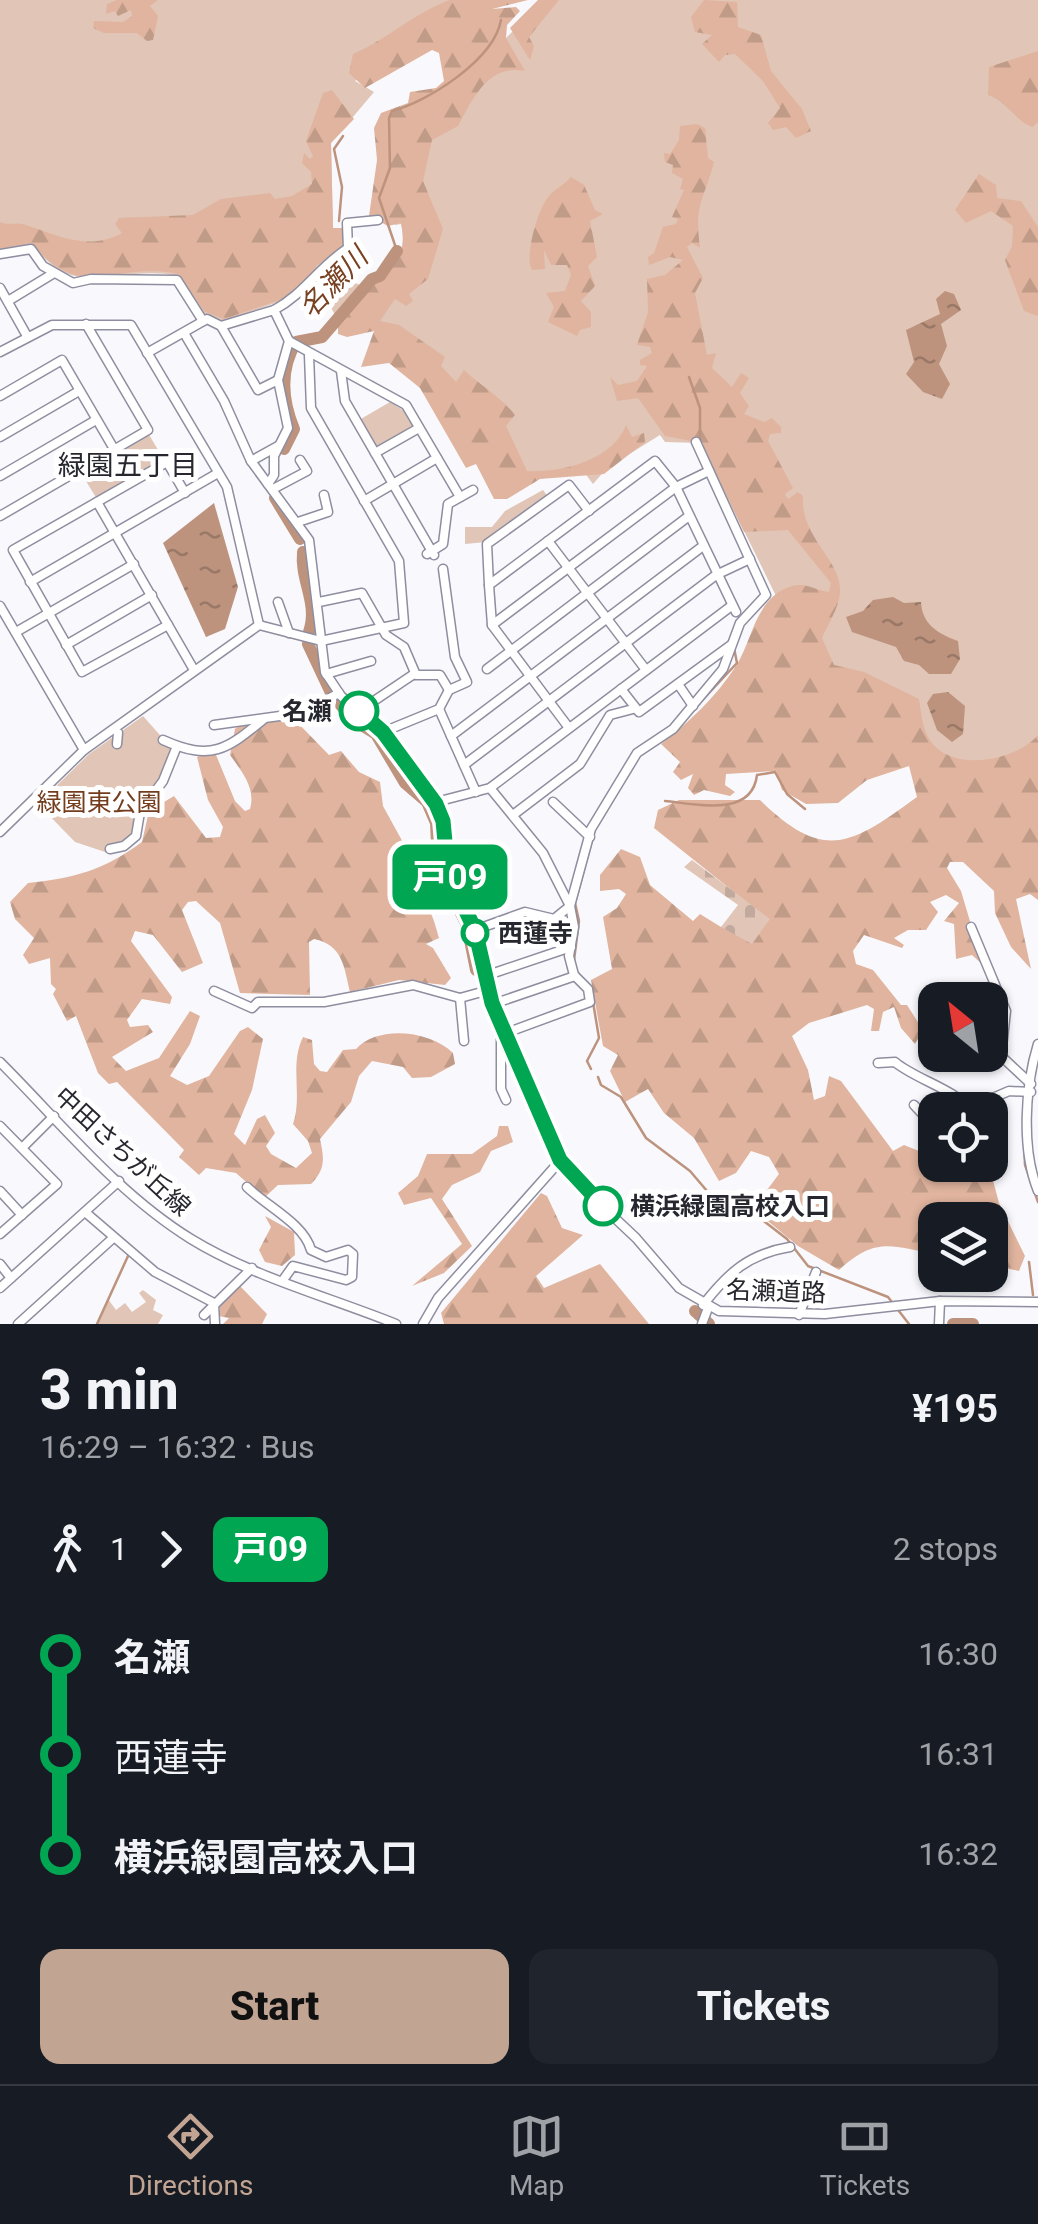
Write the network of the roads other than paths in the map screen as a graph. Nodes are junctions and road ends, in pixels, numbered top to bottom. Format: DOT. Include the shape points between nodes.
graph roads {
  1 [pos="378,220"];
  2 [pos="0,254"];
  3 [pos="54,273"];
  4 [pos="0,288"];
  5 [pos="8,301"];
  6 [pos="274,310"];
  7 [pos="202,321"];
  8 [pos="86,324"];
  9 [pos="221,326"];
  10 [pos="184,332"];
  11 [pos="27,336"];
  12 [pos="289,341"];
  13 [pos="0,352"];
  14 [pos="147,353"];
  15 [pos="309,355"];
  16 [pos="341,371"];
  17 [pos="278,380"];
  18 [pos="79,391"];
  19 [pos="0,395"];
  20 [pos="96,420"];
  21 [pos="420,428"];
  22 [pos="0,436"];
  23 [pos="696,442"];
  24 [pos="279,446"];
  25 [pos="114,450"];
  26 [pos="375,453"];
  27 [pos="437,458"];
  28 [pos="300,460"];
  29 [pos="251,461"];
  30 [pos="709,471"];
  31 [pos="218,473"];
  32 [pos="0,476"];
  33 [pos="393,484"];
  34 [pos="271,486"];
  35 [pos="676,487"];
  36 [pos="473,490"];
  37 [pos="185,493"];
  38 [pos="324,495"];
  39 [pos="460,497"];
  40 [pos="364,501"];
  41 [pos="97,502"];
  42 [pos="589,510"];
  43 [pos="0,516"];
  44 [pos="689,516"];
  45 [pos="298,522"];
  46 [pos="116,533"];
  47 [pos="548,541"];
  48 [pos="703,546"];
  49 [pos="750,560"];
  50 [pos="134,564"];
  51 [pos="568,567"];
  52 [pos="443,569"];
  53 [pos="716,576"];
  54 [pos="30,582"];
  55 [pos="489,585"];
  56 [pos="588,592"];
  57 [pos="152,595"];
  58 [pos="278,602"];
  59 [pos="319,602"];
  60 [pos="0,606"];
  61 [pos="48,614"];
  62 [pos="737,614"];
  63 [pos="606,618"];
  64 [pos="168,625"];
  65 [pos="259,625"];
  66 [pos="492,625"];
  67 [pos="382,626"];
  68 [pos="16,632"];
  69 [pos="290,633"];
  70 [pos="321,641"];
  71 [pos="626,643"];
  72 [pos="66,645"];
  73 [pos="732,646"];
  74 [pos="511,650"];
  75 [pos="371,661"];
  76 [pos="486,669"];
  77 [pos="194,670"];
  78 [pos="646,670"];
  79 [pos="326,674"];
  80 [pos="414,674"];
  81 [pos="530,676"];
  82 [pos="678,684"];
  83 [pos="620,689"];
  84 [pos="449,690"];
  85 [pos="336,696"];
  86 [pos="549,702"];
  87 [pos="694,706"];
  88 [pos="440,709"];
  89 [pos="633,709"];
  90 [pos="359,711"];
  91 [pos="264,719"];
  92 [pos="214,725"];
  93 [pos="569,728"];
  94 [pos="383,732"];
  95 [pos="118,733"];
  96 [pos="451,736"];
  97 [pos="163,740"];
  98 [pos="117,744"];
  99 [pos="176,746"];
  100 [pos="84,750"];
  101 [pos="464,765"];
  102 [pos="490,788"];
  103 [pos="476,792"];
  104 [pos="549,797"];
  105 [pos="436,802"];
  106 [pos="513,815"];
  107 [pos="0,832"];
  108 [pos="590,837"];
  109 [pos="110,849"];
  110 [pos="570,906"];
  111 [pos="971,928"];
  112 [pos="475,930"];
  113 [pos="571,947"];
  114 [pos="485,976"];
  115 [pos="575,976"];
  116 [pos="489,990"];
  117 [pos="214,992"];
  118 [pos="460,998"];
  119 [pos="493,1004"];
  120 [pos="500,1021"];
  121 [pos="506,1033"];
  122 [pos="464,1042"];
  123 [pos="1038,1044"];
  124 [pos="0,1062"];
  125 [pos="878,1063"];
  126 [pos="1031,1088"];
  127 [pos="946,1092"];
  128 [pos="1007,1092"];
  129 [pos="506,1100"];
  130 [pos="914,1105"];
  131 [pos="918,1109"];
  132 [pos="54,1116"];
  133 [pos="0,1126"];
  134 [pos="22,1148"];
  135 [pos="560,1160"];
  136 [pos="119,1182"];
  137 [pos="247,1187"];
  138 [pos="0,1191"];
  139 [pos="1038,1191"];
  140 [pos="86,1212"];
  141 [pos="22,1215"];
  142 [pos="0,1234"];
  143 [pos="112,1239"];
  144 [pos="790,1248"];
  145 [pos="0,1264"];
  146 [pos="252,1268"];
  147 [pos="816,1272"];
  148 [pos="11,1278"];
  149 [pos="283,1280"];
  150 [pos="0,1288"];
  151 [pos="940,1301"];
  152 [pos="1038,1302"];
  153 [pos="214,1303"];
  154 [pos="704,1314"];
  155 [pos="799,1314"];
  156 [pos="204,1315"];
  157 [pos="939,1323"];
  158 [pos="18,1324"];
  159 [pos="215,1324"];
  160 [pos="396,1324"];
  161 [pos="423,1324"];
  1 -- 6 [label="street" via="347,223 348,248 321,266 300,296"];
  2 -- 3 [label="street" via="31,249"];
  3 -- 5 [label="street"];
  3 -- 7 [label="street" via="73,283 177,280"];
  4 -- 5 [label="street"];
  5 -- 11 [label="street"];
  6 -- 9 [label="street"];
  6 -- 12 [label="street"];
  7 -- 9 [label="street"];
  7 -- 10 [label="street"];
  8 -- 11 [label="street" via="52,325"];
  8 -- 14 [label="street" via="131,325"];
  8 -- 25 [label="street" via="148,430"];
  9 -- 17 [label="street" via="258,390"];
  10 -- 14 [label="street"];
  10 -- 29 [label="street, 名瀬道路"];
  11 -- 13 [label="street"];
  12 -- 15 [label="street"];
  12 -- 17 [label="street"];
  14 -- 31 [label="street"];
  15 -- 16 [label="street"];
  15 -- 40 [label="street" via="310,408"];
  16 -- 21 [label="street" via="406,406"];
  16 -- 26 [label="street" via="342,394"];
  17 -- 24 [label="street" via="288,428"];
  18 -- 19 [label="street" via="62,360"];
  18 -- 20 [label="street"];
  18 -- 22 [label="street"];
  20 -- 25 [label="street"];
  20 -- 32 [label="street"];
  21 -- 26 [label="street"];
  21 -- 27 [label="street"];
  23 -- 30 [label="street"];
  24 -- 29 [label="street"];
  24 -- 34 [label="street"];
  25 -- 43 [label="street"];
  26 -- 33 [label="street"];
  27 -- 33 [label="street"];
  27 -- 39 [label="street"];
  28 -- 34 [label="street" via="307,471"];
  29 -- 34 [label="street, 名瀬道路"];
  30 -- 35 [label="street"];
  30 -- 49 [label="street"];
  31 -- 37 [label="street"];
  31 -- 65 [label="street" via="227,487"];
  33 -- 39 [label="street" via="431,554 443,544 448,504"];
  33 -- 40 [label="street"];
  34 -- 45 [label="street, 名瀬道路"];
  35 -- 42 [label="street" via="655,460"];
  35 -- 44 [label="street"];
  35 -- 51 [label="street"];
  36 -- 39 [label="street"];
  37 -- 41 [label="street" via="167,462"];
  37 -- 46 [label="street"];
  38 -- 45 [label="street" via="328,512"];
  40 -- 67 [label="street" via="401,564 404,623"];
  41 -- 46 [label="street"];
  41 -- 54 [label="street" via="12,550"];
  42 -- 47 [label="street"];
  42 -- 55 [label="street" via="569,485 487,544"];
  44 -- 48 [label="street"];
  44 -- 56 [label="street"];
  45 -- 59 [label="street, 名瀬道路" via="312,548"];
  46 -- 50 [label="street"];
  46 -- 54 [label="street"];
  47 -- 51 [label="street"];
  47 -- 55 [label="street"];
  48 -- 53 [label="street"];
  48 -- 63 [label="street"];
  49 -- 53 [label="street"];
  49 -- 62 [label="street" via="766,594"];
  50 -- 57 [label="street"];
  50 -- 61 [label="street"];
  51 -- 56 [label="street"];
  51 -- 66 [label="street"];
  52 -- 84 [label="street" via="455,657 468,682"];
  53 -- 62 [label="street"];
  53 -- 71 [label="street"];
  54 -- 61 [label="street"];
  55 -- 66 [label="street"];
  56 -- 63 [label="street"];
  56 -- 74 [label="street"];
  57 -- 64 [label="street"];
  57 -- 72 [label="street"];
  58 -- 69 [label="street"];
  59 -- 67 [label="street" via="362,593"];
  59 -- 70 [label="street, 名瀬道路"];
  60 -- 68 [label="street"];
  61 -- 68 [label="street"];
  61 -- 72 [label="street"];
  62 -- 73 [label="street"];
  62 -- 78 [label="street"];
  63 -- 71 [label="street"];
  63 -- 81 [label="street"];
  64 -- 72 [label="street" via="82,672"];
  64 -- 77 [label="street"];
  65 -- 69 [label="street"];
  65 -- 77 [label="street"];
  66 -- 74 [label="street"];
  67 -- 70 [label="street"];
  67 -- 80 [label="street" via="404,647"];
  68 -- 100 [label="street"];
  69 -- 70 [label="street"];
  70 -- 79 [label="street, 名瀬道路"];
  71 -- 78 [label="street"];
  71 -- 86 [label="street"];
  73 -- 82 [label="street"];
  73 -- 87 [label="street"];
  74 -- 76 [label="street"];
  74 -- 81 [label="street"];
  75 -- 79 [label="street"];
  77 -- 100 [label="street"];
  78 -- 83 [label="street"];
  79 -- 85 [label="street, 名瀬道路"];
  80 -- 84 [label="street" via="440,675"];
  80 -- 90 [label="street"];
  81 -- 86 [label="street"];
  81 -- 96 [label="street"];
  82 -- 87 [label="street"];
  82 -- 89 [label="street" via="639,712"];
  83 -- 89 [label="street"];
  83 -- 93 [label="street"];
  84 -- 88 [label="street"];
  85 -- 90 [label="street, 名瀬道路"];
  85 -- 91 [label="street" via="302,713"];
  86 -- 93 [label="street"];
  86 -- 101 [label="street"];
  87 -- 108 [label="street" via="637,753"];
  88 -- 94 [label="street"];
  88 -- 96 [label="street"];
  89 -- 104 [label="street" via="610,715 580,764"];
  90 -- 94 [label="street, 名瀬道路"];
  91 -- 92 [label="street"];
  91 -- 99 [label="street" via="224,750"];
  93 -- 102 [label="street"];
  94 -- 105 [label="street, 名瀬道路"];
  95 -- 98 [label="street"];
  96 -- 101 [label="street"];
  97 -- 99 [label="street"];
  99 -- 109 [label="street" via="163,781 140,812 136,836"];
  100 -- 107 [label="street"];
  101 -- 103 [label="street"];
  102 -- 103 [label="street"];
  102 -- 106 [label="street"];
  103 -- 105 [label="street"];
  104 -- 106 [label="street"];
  104 -- 108 [label="street"];
  105 -- 112 [label="street, 名瀬道路" via="448,873"];
  106 -- 110 [label="street" via="543,853"];
  108 -- 110 [label="street"];
  110 -- 112 [label="street" via="554,919 524,912"];
  110 -- 113 [label="street"];
  111 -- 126 [label="street" via="1006,1011 1001,1056"];
  112 -- 114 [label="street, 名瀬道路"];
  113 -- 114 [label="street"];
  113 -- 115 [label="street"];
  114 -- 116 [label="street, 名瀬道路"];
  115 -- 119 [label="street"];
  115 -- 121 [label="street" via="590,1002"];
  116 -- 118 [label="street"];
  116 -- 119 [label="street, 名瀬道路"];
  117 -- 118 [label="street" via="252,1008 258,1002 324,1002 404,985"];
  118 -- 122 [label="street"];
  119 -- 120 [label="street, 名瀬道路"];
  120 -- 121 [label="street, 名瀬道路"];
  120 -- 129 [label="street"];
  121 -- 135 [label="street, 名瀬道路"];
  123 -- 126 [label="street"];
  124 -- 132 [label="street, 中田さちが丘線"];
  125 -- 127 [label="street" via="895,1062"];
  126 -- 128 [label="street"];
  126 -- 139 [label="street" via="1027,1140"];
  130 -- 131 [label="street"];
  132 -- 134 [label="street"];
  132 -- 136 [label="street, 中田さちが丘線"];
  133 -- 134 [label="street"];
  134 -- 141 [label="street" via="57,1184"];
  135 -- 154 [label="street, 名瀬道路"];
  135 -- 161 [label="street" via="438,1298"];
  136 -- 140 [label="street"];
  136 -- 146 [label="street, 中田さちが丘線" via="183,1234"];
  137 -- 149 [label="street" via="302,1228 311,1250 326,1257 353,1254 352,1277 346,1280 293,1266"];
  138 -- 141 [label="street"];
  140 -- 143 [label="street"];
  140 -- 148 [label="street"];
  141 -- 142 [label="street"];
  143 -- 153 [label="street" via="155,1272"];
  143 -- 158 [label="street"];
  144 -- 154 [label="street" via="742,1263"];
  145 -- 148 [label="street"];
  146 -- 149 [label="street, 中田さちが丘線"];
  146 -- 153 [label="street"];
  147 -- 155 [label="street"];
  148 -- 150 [label="street"];
  149 -- 160 [label="street, 中田さちが丘線"];
  151 -- 152 [label="street, 名瀬道路"];
  151 -- 155 [label="street, 名瀬道路"];
  151 -- 157 [label="street"];
  153 -- 156 [label="street"];
  153 -- 159 [label="street"];
  154 -- 155 [label="street, 名瀬道路"];
}
